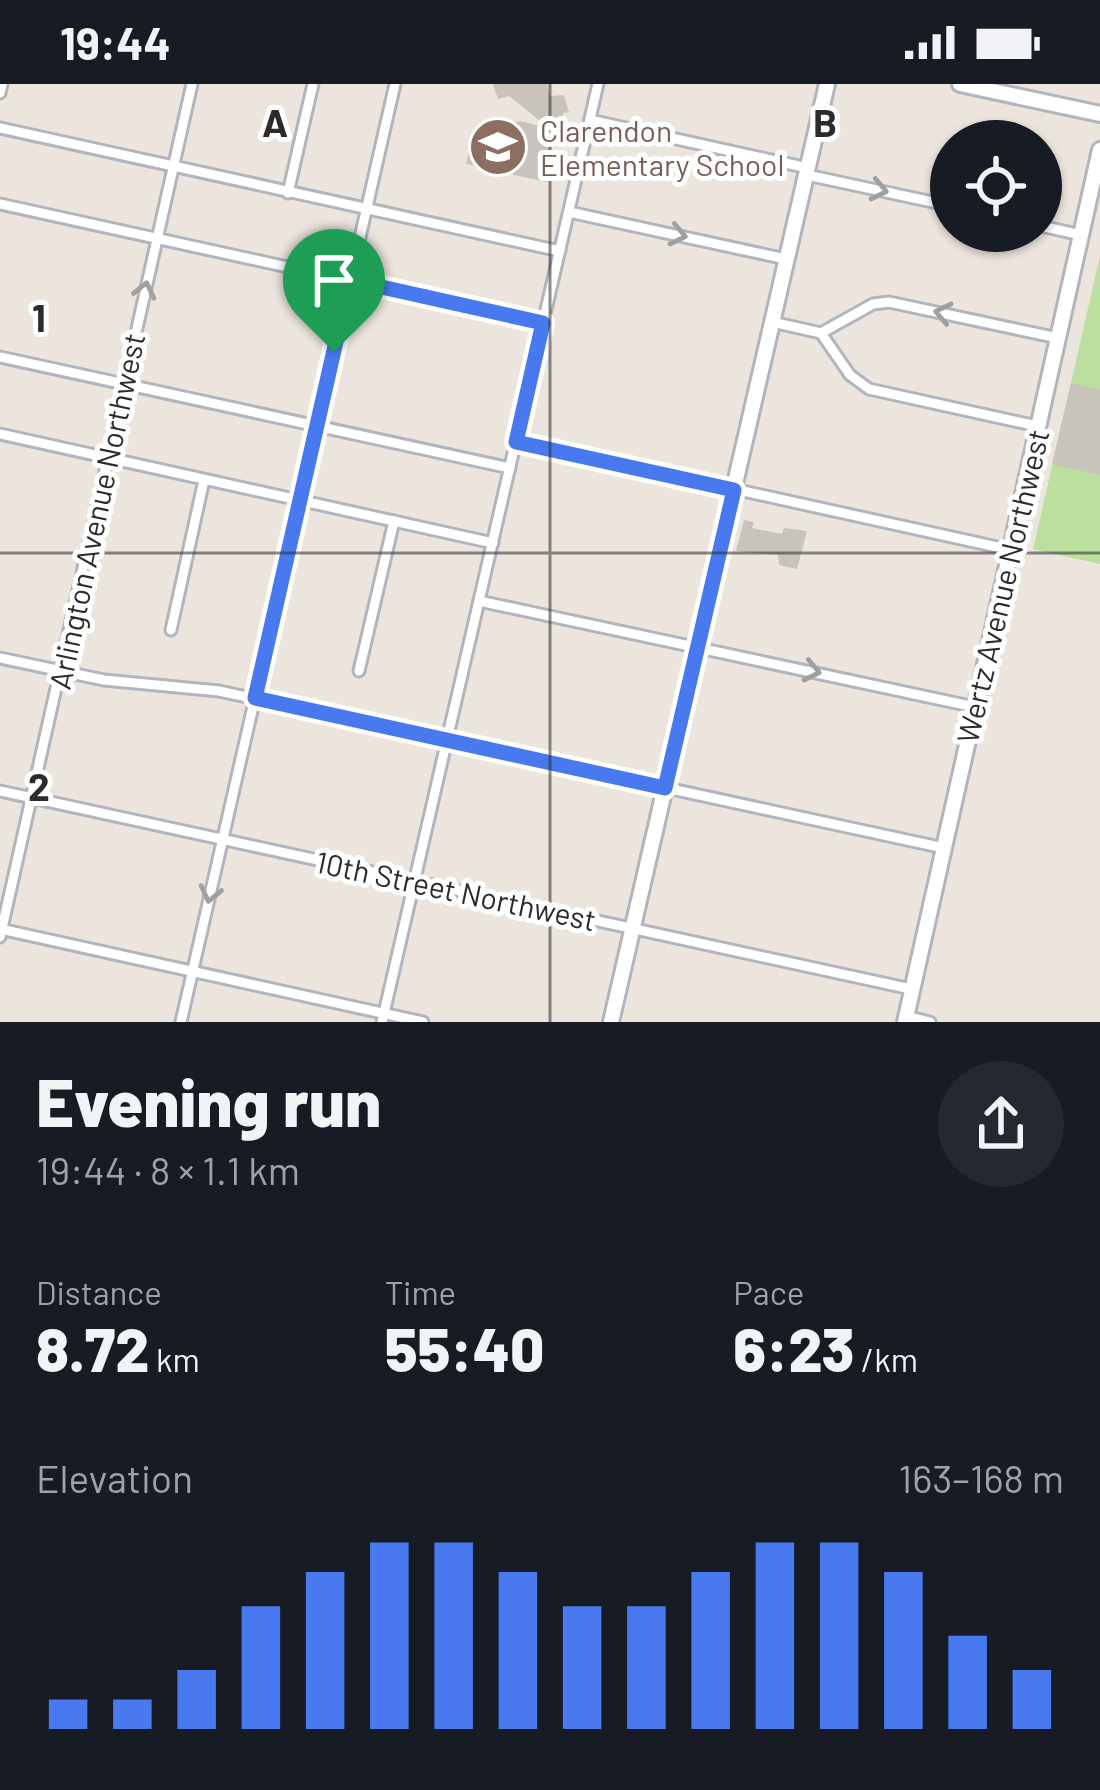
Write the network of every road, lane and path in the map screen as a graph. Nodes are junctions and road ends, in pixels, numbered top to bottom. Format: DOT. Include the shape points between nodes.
graph roads {
  1 [pos="2,84"];
  2 [pos="192,84"];
  3 [pos="313,84"];
  4 [pos="395,84"];
  5 [pos="598,84"];
  6 [pos="827,84"];
  7 [pos="960,84"];
  8 [pos="0,94"];
  9 [pos="1100,114"];
  10 [pos="590,120"];
  11 [pos="0,128"];
  12 [pos="1100,150"];
  13 [pos="173,167"];
  14 [pos="807,171"];
  15 [pos="287,193"];
  16 [pos="930,201"];
  17 [pos="0,204"];
  18 [pos="367,211"];
  19 [pos="569,212"];
  20 [pos="1062,231"];
  21 [pos="1082,235"];
  22 [pos="157,238"];
  23 [pos="560,251"];
  24 [pos="786,260"];
  25 [pos="350,280"];
  26 [pos="772,322"];
  27 [pos="543,323"];
  28 [pos="821,333"];
  29 [pos="1058,338"];
  30 [pos="0,357"];
  31 [pos="124,384"];
  32 [pos="1037,426"];
  33 [pos="318,427"];
  34 [pos="0,434"];
  35 [pos="516,442"];
  36 [pos="108,458"];
  37 [pos="510,469"];
  38 [pos="204,479"];
  39 [pos="734,490"];
  40 [pos="300,500"];
  41 [pos="394,521"];
  42 [pos="493,543"];
  43 [pos="1010,550"];
  44 [pos="479,601"];
  45 [pos="171,630"];
  46 [pos="698,646"];
  47 [pos="0,658"];
  48 [pos="359,671"];
  49 [pos="61,672"];
  50 [pos="255,698"];
  51 [pos="975,707"];
  52 [pos="447,741"];
  53 [pos="665,788"];
  54 [pos="0,791"];
  55 [pos="32,798"];
  56 [pos="223,839"];
  57 [pos="944,848"];
  58 [pos="415,882"];
  59 [pos="633,929"];
  60 [pos="1,932"];
  61 [pos="192,972"];
  62 [pos="911,988"];
  63 [pos="383,1018"];
  64 [pos="905,1019"];
  65 [pos="181,1022"];
  66 [pos="423,1022"];
  67 [pos="611,1022"];
  68 [pos="930,1022"];
  1 -- 8 [label="street"];
  2 -- 13 [label="street, Arlington Avenue Northwest"];
  3 -- 15 [label="street"];
  4 -- 18 [label="street"];
  5 -- 10 [label="street"];
  6 -- 14 [label="street"];
  7 -- 9 [label="street"];
  10 -- 14 [label="street"];
  10 -- 19 [label="street"];
  11 -- 13 [label="street"];
  12 -- 21 [label="street, Wertz Avenue Northwest"];
  13 -- 15 [label="street"];
  13 -- 22 [label="street, Arlington Avenue Northwest"];
  14 -- 16 [label="street, one-way"];
  14 -- 24 [label="street"];
  15 -- 18 [label="street"];
  17 -- 22 [label="street"];
  18 -- 23 [label="street"];
  18 -- 25 [label="street"];
  19 -- 23 [label="street"];
  19 -- 24 [label="street, one-way"];
  20 -- 21 [label="street"];
  21 -- 29 [label="street, Wertz Avenue Northwest"];
  22 -- 25 [label="street"];
  31 -- 22 [label="street, Arlington Avenue Northwest, one-way"];
  23 -- 27 [label="street"];
  24 -- 26 [label="street"];
  25 -- 27 [label="street"];
  25 -- 33 [label="street"];
  26 -- 28 [label="street"];
  26 -- 39 [label="street"];
  27 -- 35 [label="street"];
  29 -- 28 [label="street, one-way" via="889,302"];
  28 -- 32 [label="street" via="869,389"];
  29 -- 32 [label="street, Wertz Avenue Northwest"];
  30 -- 31 [label="street"];
  31 -- 33 [label="street"];
  31 -- 36 [label="street, Arlington Avenue Northwest"];
  32 -- 43 [label="street, Wertz Avenue Northwest"];
  33 -- 37 [label="street"];
  33 -- 40 [label="street"];
  34 -- 36 [label="street"];
  35 -- 37 [label="street"];
  35 -- 39 [label="street"];
  36 -- 38 [label="street"];
  36 -- 49 [label="street, Arlington Avenue Northwest"];
  37 -- 42 [label="street"];
  38 -- 40 [label="street"];
  38 -- 45 [label="street"];
  39 -- 43 [label="street"];
  39 -- 46 [label="street"];
  40 -- 41 [label="street"];
  40 -- 50 [label="street"];
  41 -- 42 [label="street"];
  41 -- 48 [label="street"];
  42 -- 44 [label="street"];
  43 -- 51 [label="street, Wertz Avenue Northwest"];
  44 -- 46 [label="street"];
  44 -- 52 [label="street"];
  46 -- 51 [label="street, one-way"];
  46 -- 53 [label="street"];
  47 -- 49 [label="street"];
  49 -- 50 [label="street"];
  49 -- 55 [label="street, Arlington Avenue Northwest"];
  50 -- 52 [label="street"];
  50 -- 56 [label="street"];
  51 -- 57 [label="street, Wertz Avenue Northwest"];
  52 -- 53 [label="street"];
  52 -- 58 [label="street"];
  53 -- 57 [label="street"];
  53 -- 59 [label="street"];
  54 -- 55 [label="street, 10th Street Northwest"];
  55 -- 56 [label="street, 10th Street Northwest"];
  55 -- 60 [label="street, Arlington Avenue Northwest"];
  56 -- 58 [label="street, 10th Street Northwest"];
  56 -- 61 [label="street, one-way"];
  57 -- 62 [label="street, Wertz Avenue Northwest"];
  58 -- 59 [label="street, 10th Street Northwest"];
  58 -- 63 [label="street"];
  59 -- 62 [label="street, 10th Street Northwest"];
  59 -- 67 [label="street"];
  60 -- 61 [label="street"];
  61 -- 63 [label="street"];
  61 -- 65 [label="street"];
  62 -- 64 [label="street, Wertz Avenue Northwest"];
  63 -- 66 [label="street"];
  64 -- 68 [label="street"];
}
